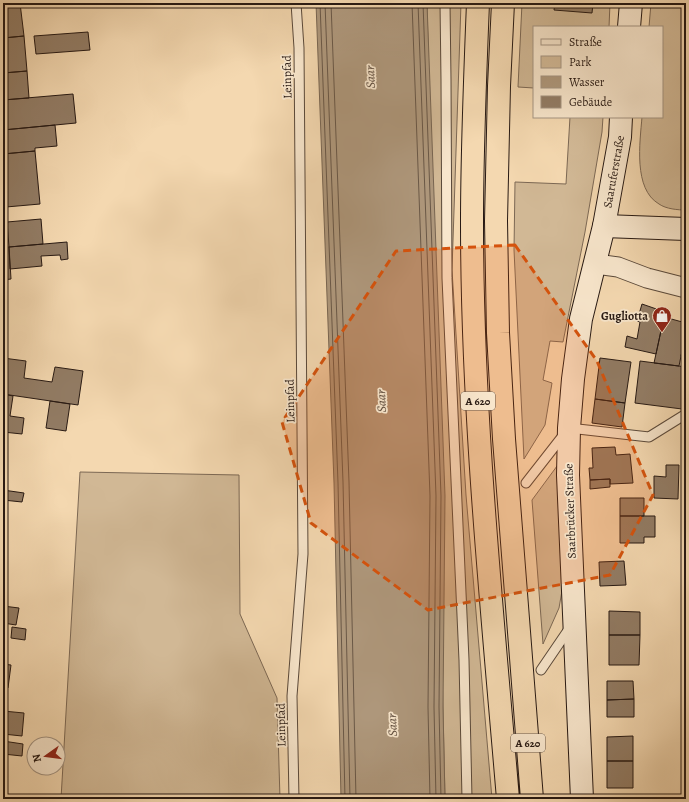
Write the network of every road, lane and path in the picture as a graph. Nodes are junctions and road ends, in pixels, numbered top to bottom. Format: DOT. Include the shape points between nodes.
graph roads {
  1 [pos="296,3"];
  2 [pos="445,3"];
  3 [pos="478,3"];
  4 [pos="503,3"];
  5 [pos="631,3"];
  6 [pos="629,26"];
  7 [pos="621,118"];
  8 [pos="604,226"];
  9 [pos="686,229"];
  10 [pos="596,264"];
  11 [pos="686,288"];
  12 [pos="686,414"];
  13 [pos="569,428"];
  14 [pos="526,483"];
  15 [pos="574,621"];
  16 [pos="541,670"];
  17 [pos="294,799"];
  18 [pos="467,799"];
  19 [pos="508,799"];
  20 [pos="532,799"];
  21 [pos="582,799"];
  1 -- 17 [label="lane, Leinpfad" via="299,48 303,554 292,696"];
  2 -- 18 [label="lane" via="447,278 464,652"];
  3 -- 19 [label="highway, A 620" via="472,223 474,333 485,515"];
  4 -- 20 [label="highway, A 620" via="497,213 498,333"];
  5 -- 6 [label="street"];
  7 -- 8 [label="street, Saaruferstraße" via="620,137"];
  8 -- 9 [label="street"];
  8 -- 10 [label="street, Saarbrücker Straße"];
  10 -- 11 [label="street" via="618,266 647,278"];
  10 -- 13 [label="street, Saarbrücker Straße" via="582,319"];
  12 -- 13 [label="lane" via="649,437"];
  13 -- 14 [label="lane"];
  13 -- 15 [label="street, Saarbrücker Straße" via="568,475"];
  15 -- 16 [label="lane"];
  15 -- 21 [label="street, Saarbrücker Straße"];
}
